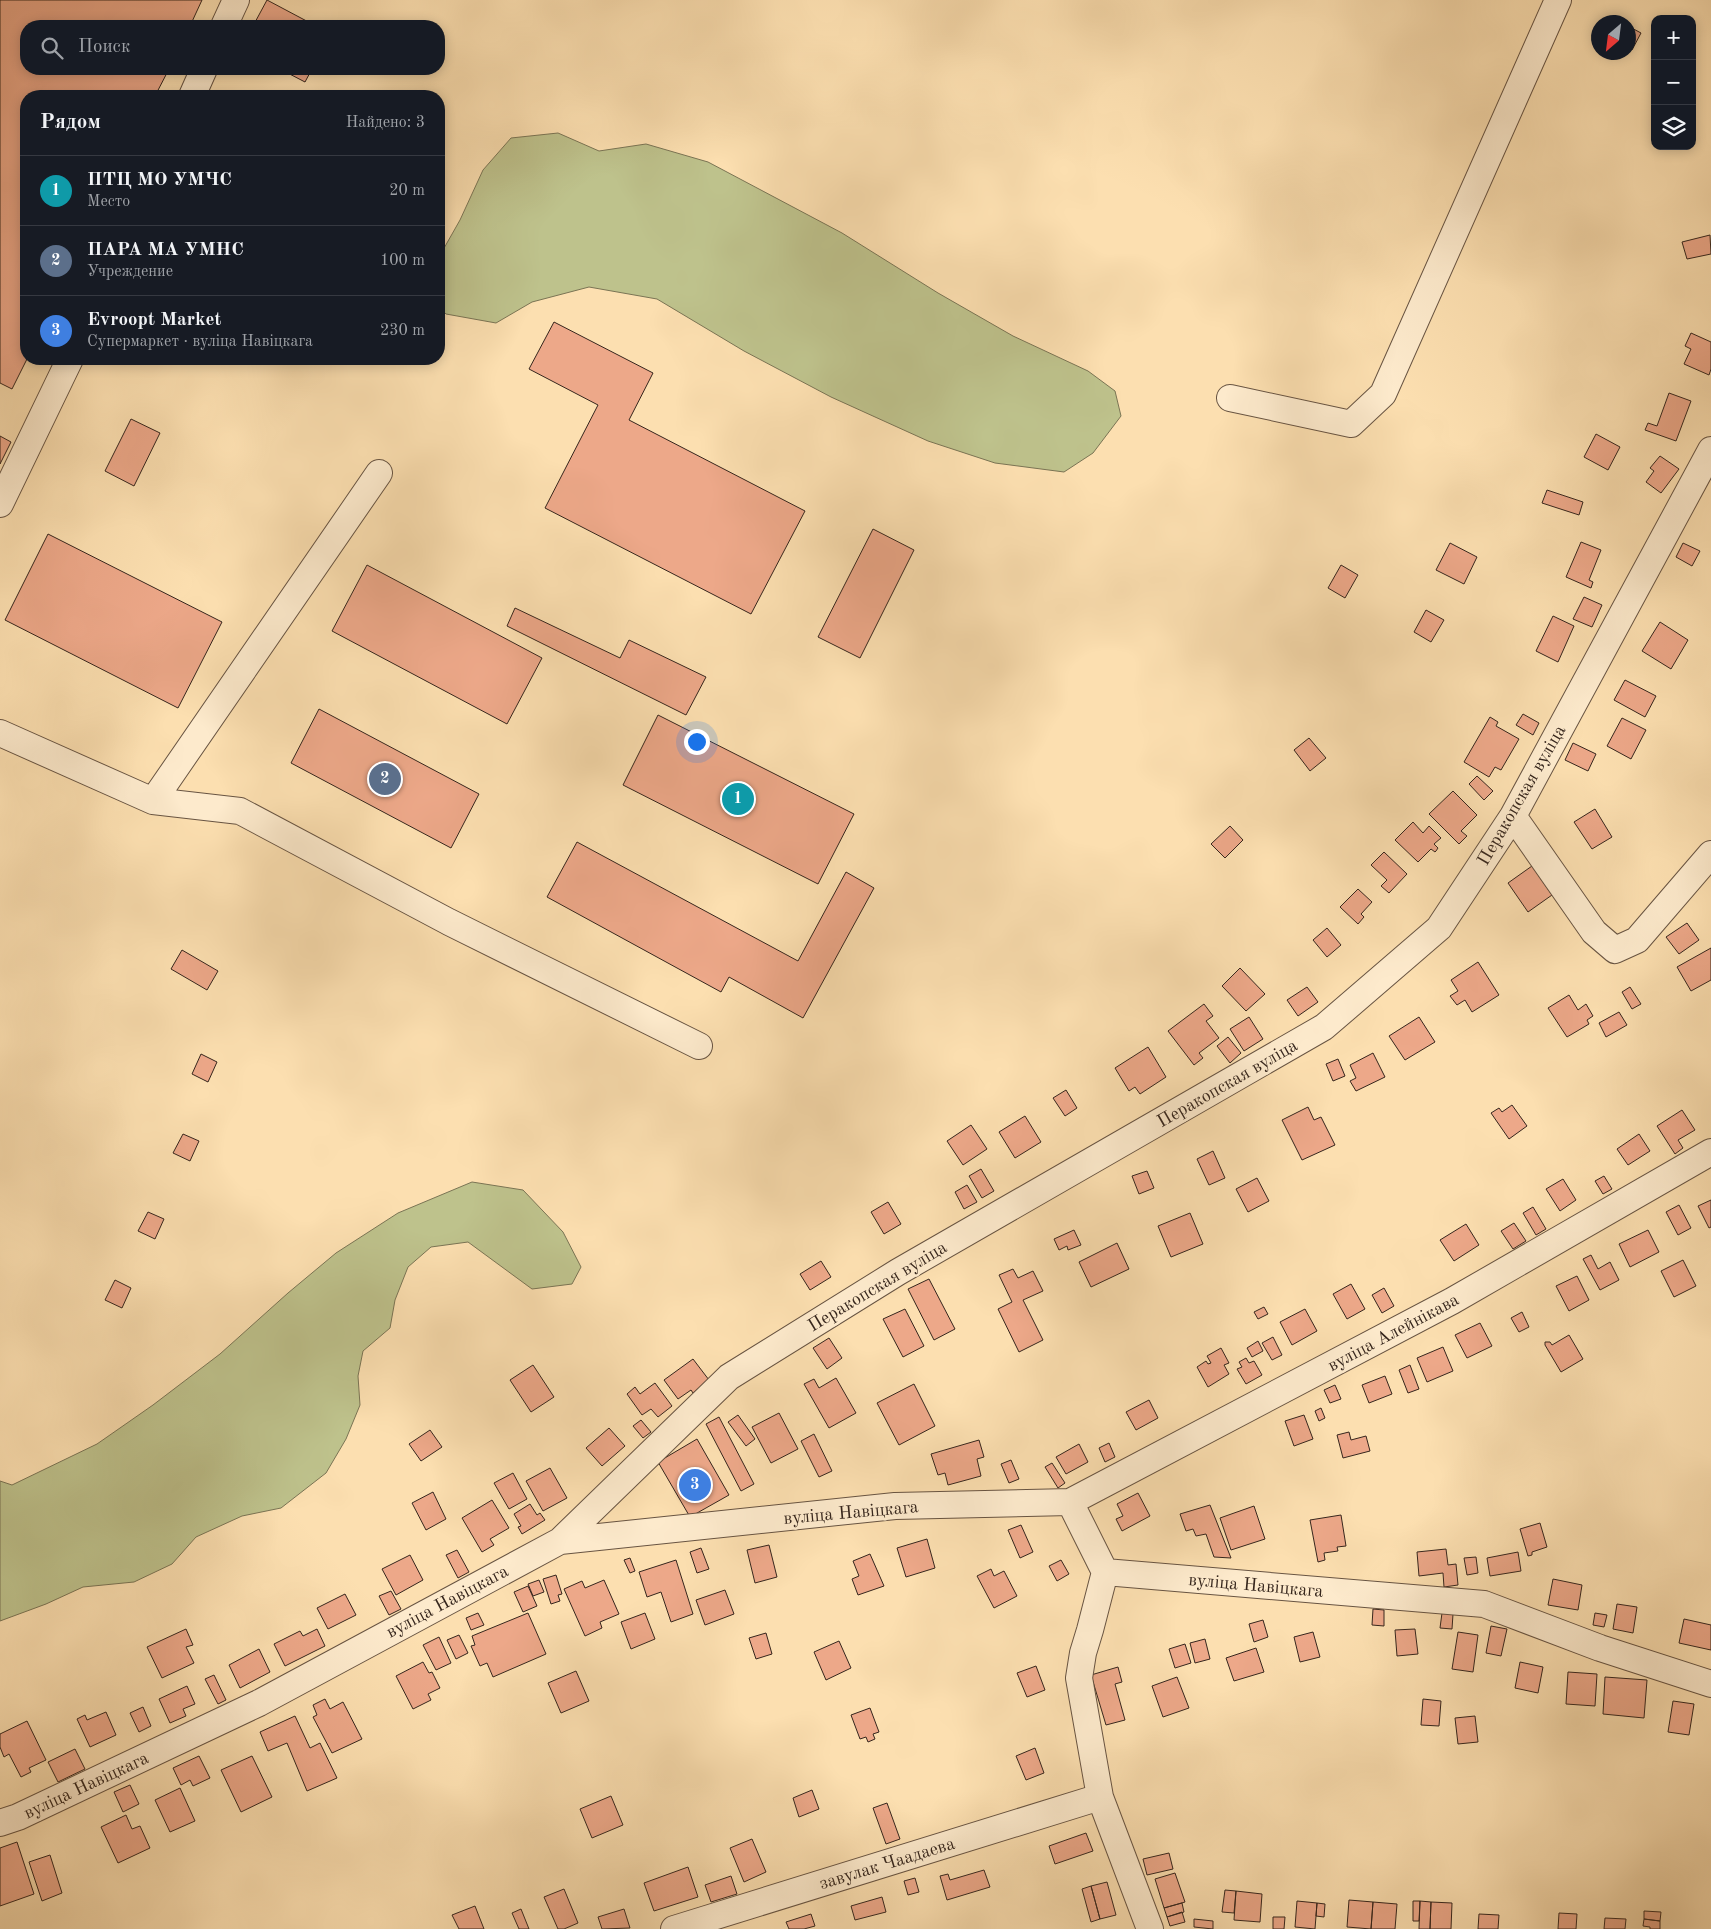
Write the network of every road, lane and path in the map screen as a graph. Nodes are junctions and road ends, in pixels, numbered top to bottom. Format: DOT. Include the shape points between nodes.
graph roads {
  1 [pos="236,0"];
  2 [pos="1558,0"];
  3 [pos="227,20"];
  4 [pos="201,75"];
  5 [pos="195,90"];
  6 [pos="67,365"];
  7 [pos="1230,398"];
  8 [pos="1711,450"];
  9 [pos="379,473"];
  10 [pos="0,504"];
  11 [pos="0,733"];
  12 [pos="153,801"];
  13 [pos="1513,816"];
  14 [pos="1711,854"];
  15 [pos="699,1046"];
  16 [pos="1711,1152"];
  17 [pos="1070,1502"];
  18 [pos="560,1541"];
  19 [pos="1105,1572"];
  20 [pos="1711,1684"];
  21 [pos="1100,1797"];
  22 [pos="0,1822"];
  23 [pos="674,1929"];
  24 [pos="1150,1929"];
  1 -- 3 [label="street"];
  2 -- 7 [label="street" via="1383,394 1351,424"];
  4 -- 5 [label="street"];
  6 -- 10 [label="street"];
  8 -- 13 [label="street, Перакопская вуліца"];
  9 -- 12 [label="street"];
  11 -- 12 [label="street"];
  12 -- 15 [label="street" via="240,811 449,922"];
  13 -- 14 [label="street" via="1594,932 1615,950 1637,940"];
  13 -- 18 [label="street, Перакопская вуліца" via="1439,928 1324,1027 898,1272 729,1378"];
  16 -- 17 [label="street, вуліца Алейнікава" via="1452,1301"];
  17 -- 18 [label="street, вуліца Навіцкага" via="895,1506"];
  17 -- 19 [label="street"];
  18 -- 22 [label="street, вуліца Навіцкага" via="259,1703 18,1817"];
  19 -- 20 [label="street, вуліца Навіцкага" via="1484,1604 1600,1648"];
  19 -- 21 [label="street" via="1082,1653 1079,1678"];
  21 -- 23 [label="street, завулак Чаадаева"];
  21 -- 24 [label="street"];
}
